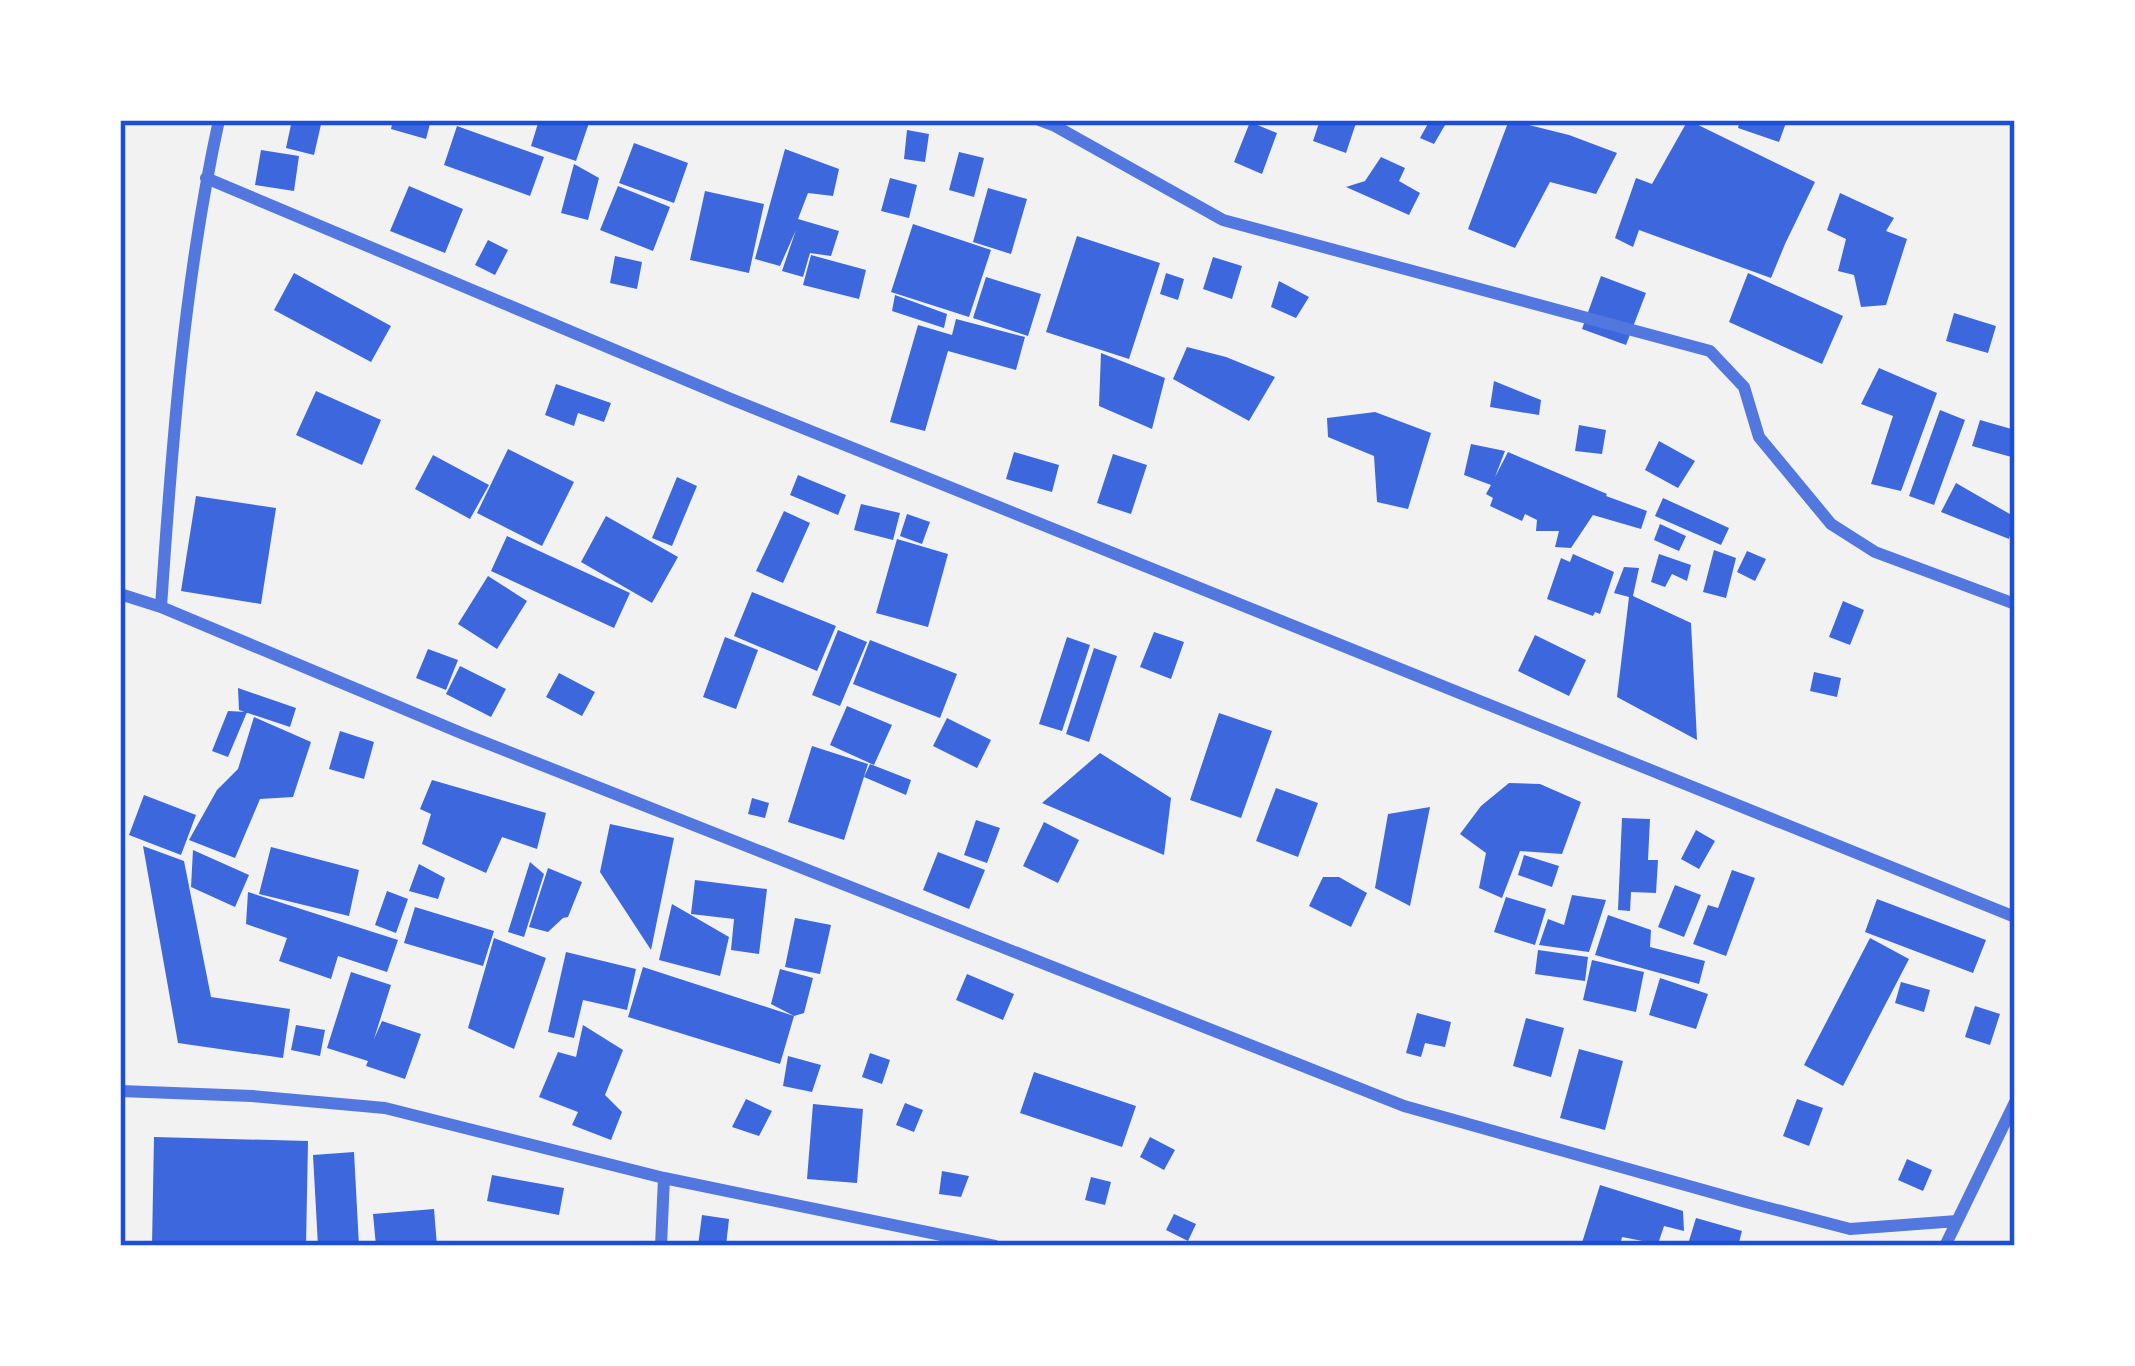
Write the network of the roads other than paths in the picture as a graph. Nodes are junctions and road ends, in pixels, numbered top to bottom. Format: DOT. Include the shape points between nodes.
graph roads {
  1 [pos="219,120"];
  2 [pos="1040,120"];
  3 [pos="206,178"];
  4 [pos="120,594"];
  5 [pos="2015,604"];
  6 [pos="161,607"];
  7 [pos="2015,917"];
  8 [pos="120,1090"];
  9 [pos="2015,1102"];
  10 [pos="664,1178"];
  11 [pos="1957,1222"];
  12 [pos="661,1246"];
  13 [pos="995,1246"];
  14 [pos="1945,1246"];
  1 -- 3 [label="street"];
  2 -- 5 [label="street" via="1223,220 1710,351 1744,387 1759,437 1831,524 1875,552"];
  3 -- 6 [label="street" via="175,410"];
  3 -- 7 [label="street" via="731,399"];
  4 -- 6 [label="street"];
  6 -- 11 [label="street" via="1404,1106 1850,1228"];
  8 -- 10 [label="street" via="385,1108"];
  9 -- 11 [label="street"];
  10 -- 12 [label="street"];
  10 -- 13 [label="street"];
  11 -- 14 [label="street"];
}
